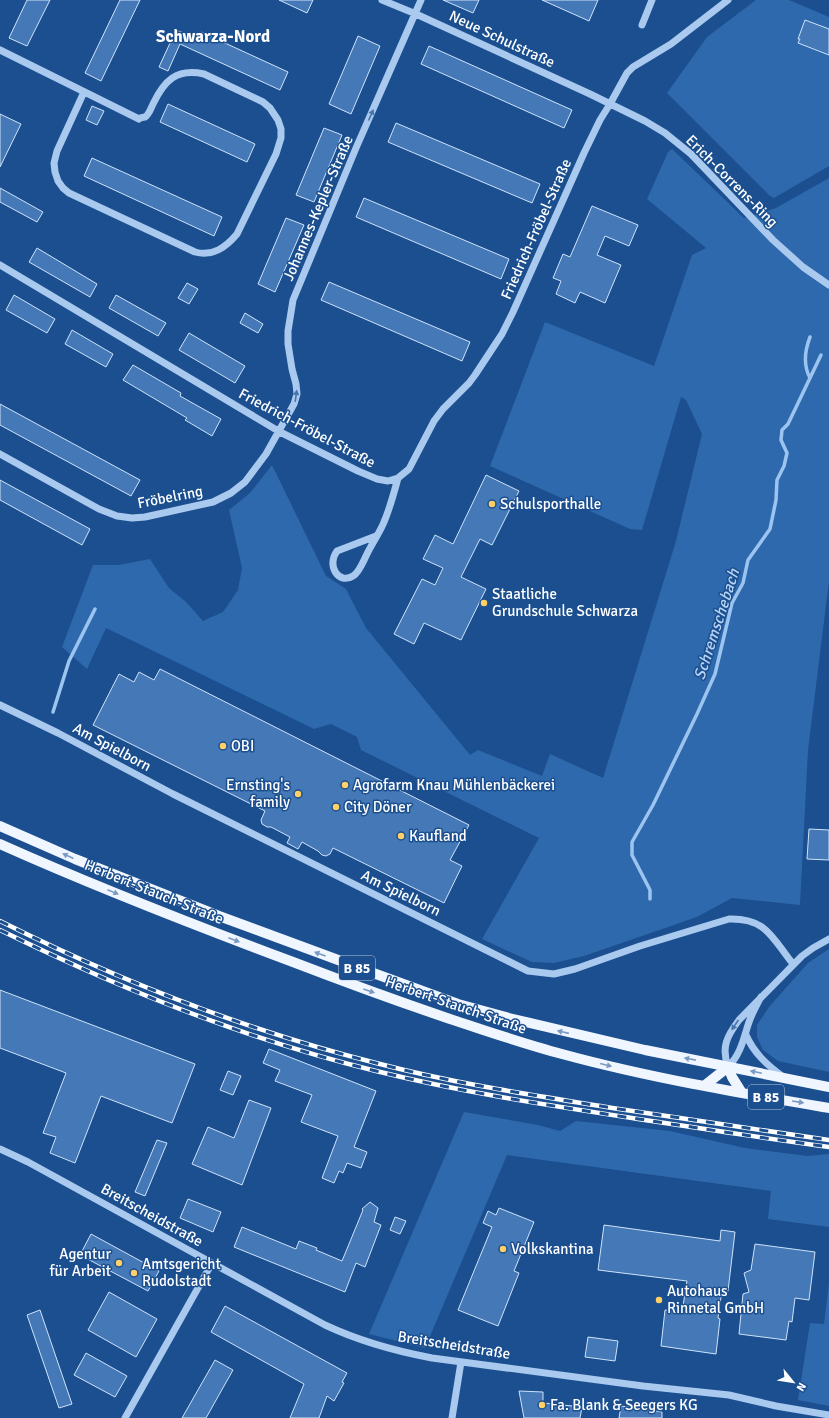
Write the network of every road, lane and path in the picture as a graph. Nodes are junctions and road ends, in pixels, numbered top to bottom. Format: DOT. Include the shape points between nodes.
graph roads {
  1 [pos="382,0"];
  2 [pos="421,0"];
  3 [pos="652,0"];
  4 [pos="728,0"];
  5 [pos="416,14"];
  6 [pos="642,25"];
  7 [pos="0,50"];
  8 [pos="84,92"];
  9 [pos="610,104"];
  10 [pos="0,265"];
  11 [pos="829,285"];
  12 [pos="280,432"];
  13 [pos="0,454"];
  14 [pos="398,478"];
  15 [pos="376,536"];
  16 [pos="0,705"];
  17 [pos="0,826"];
  18 [pos="0,844"];
  19 [pos="829,939"];
  20 [pos="793,964"];
  21 [pos="761,997"];
  22 [pos="746,1035"];
  23 [pos="728,1067"];
  24 [pos="784,1078"];
  25 [pos="704,1086"];
  26 [pos="829,1087"];
  27 [pos="742,1093"];
  28 [pos="829,1108"];
  29 [pos="0,1149"];
  30 [pos="212,1263"];
  31 [pos="461,1362"];
  32 [pos="824,1416"];
  33 [pos="125,1418"];
  34 [pos="452,1418"];
  1 -- 5 [label="street, Neue Schulstraße"];
  2 -- 5 [label="street, Johannes-Kepler-Straße"];
  3 -- 6 [label="street"];
  4 -- 9 [label="street, Friedrich-Fröbel-Straße" via="671,44 632,67"];
  5 -- 9 [label="street, Neue Schulstraße"];
  12 -- 5 [label="street, Johannes-Kepler-Straße, one-way" via="297,394 288,344 293,300 356,148"];
  7 -- 8 [label="street"];
  8 -- 8 [label="street" via="139,118 145,117 165,83 178,76 196,72 256,98 270,108 278,120 281,138 276,154 237,234 231,241 216,251 195,252 63,188 55,172 54,163"];
  9 -- 11 [label="street, Erich-Correns-Ring" via="645,121 682,147 773,240 803,267"];
  9 -- 14 [label="street, Friedrich-Fröbel-Straße" via="584,153 502,334 469,383 438,415 411,465"];
  10 -- 12 [label="street, Friedrich-Fröbel-Straße"];
  12 -- 13 [label="street, Fröbelring" via="245,482 231,493 213,502 132,518 117,516 99,509"];
  12 -- 14 [label="street, Friedrich-Fröbel-Straße" via="358,472 388,481"];
  14 -- 15 [label="street" via="384,522"];
  15 -- 15 [label="street" via="354,576 343,577 336,574 332,563 337,551"];
  16 -- 20 [label="street, Am Spielborn" via="172,794 528,971 554,974 575,969 640,946 729,919 743,918 758,924 772,935"];
  23 -- 17 [label="main road, Herbert-Stauch-Straße / B 85, one-way" via="555,1030 458,1004 219,916 75,859"];
  18 -- 25 [label="main road, Herbert-Stauch-Straße / B 85, one-way" via="197,926 375,993 538,1048"];
  19 -- 20 [label="street"];
  20 -- 21 [label="street"];
  21 -- 22 [label="street" via="748,1024"];
  21 -- 23 [label="street, one-way" via="739,1020 729,1035 725,1048"];
  22 -- 23 [label="street" via="738,1054"];
  22 -- 24 [label="street" via="761,1059"];
  24 -- 23 [label="main road, Herbert-Stauch-Straße / B 85, one-way"];
  23 -- 25 [label="main road"];
  23 -- 27 [label="main road"];
  24 -- 26 [label="main road, Herbert-Stauch-Straße / B 85"];
  25 -- 27 [label="main road, Herbert-Stauch-Straße / B 85"];
  27 -- 28 [label="main road, Herbert-Stauch-Straße / B 85, one-way"];
  29 -- 30 [label="street, Breitscheidstraße"];
  30 -- 31 [label="street, Breitscheidstraße" via="341,1333 403,1352"];
  30 -- 33 [label="street"];
  31 -- 32 [label="street, Breitscheidstraße" via="729,1395"];
  31 -- 34 [label="street"];
}
